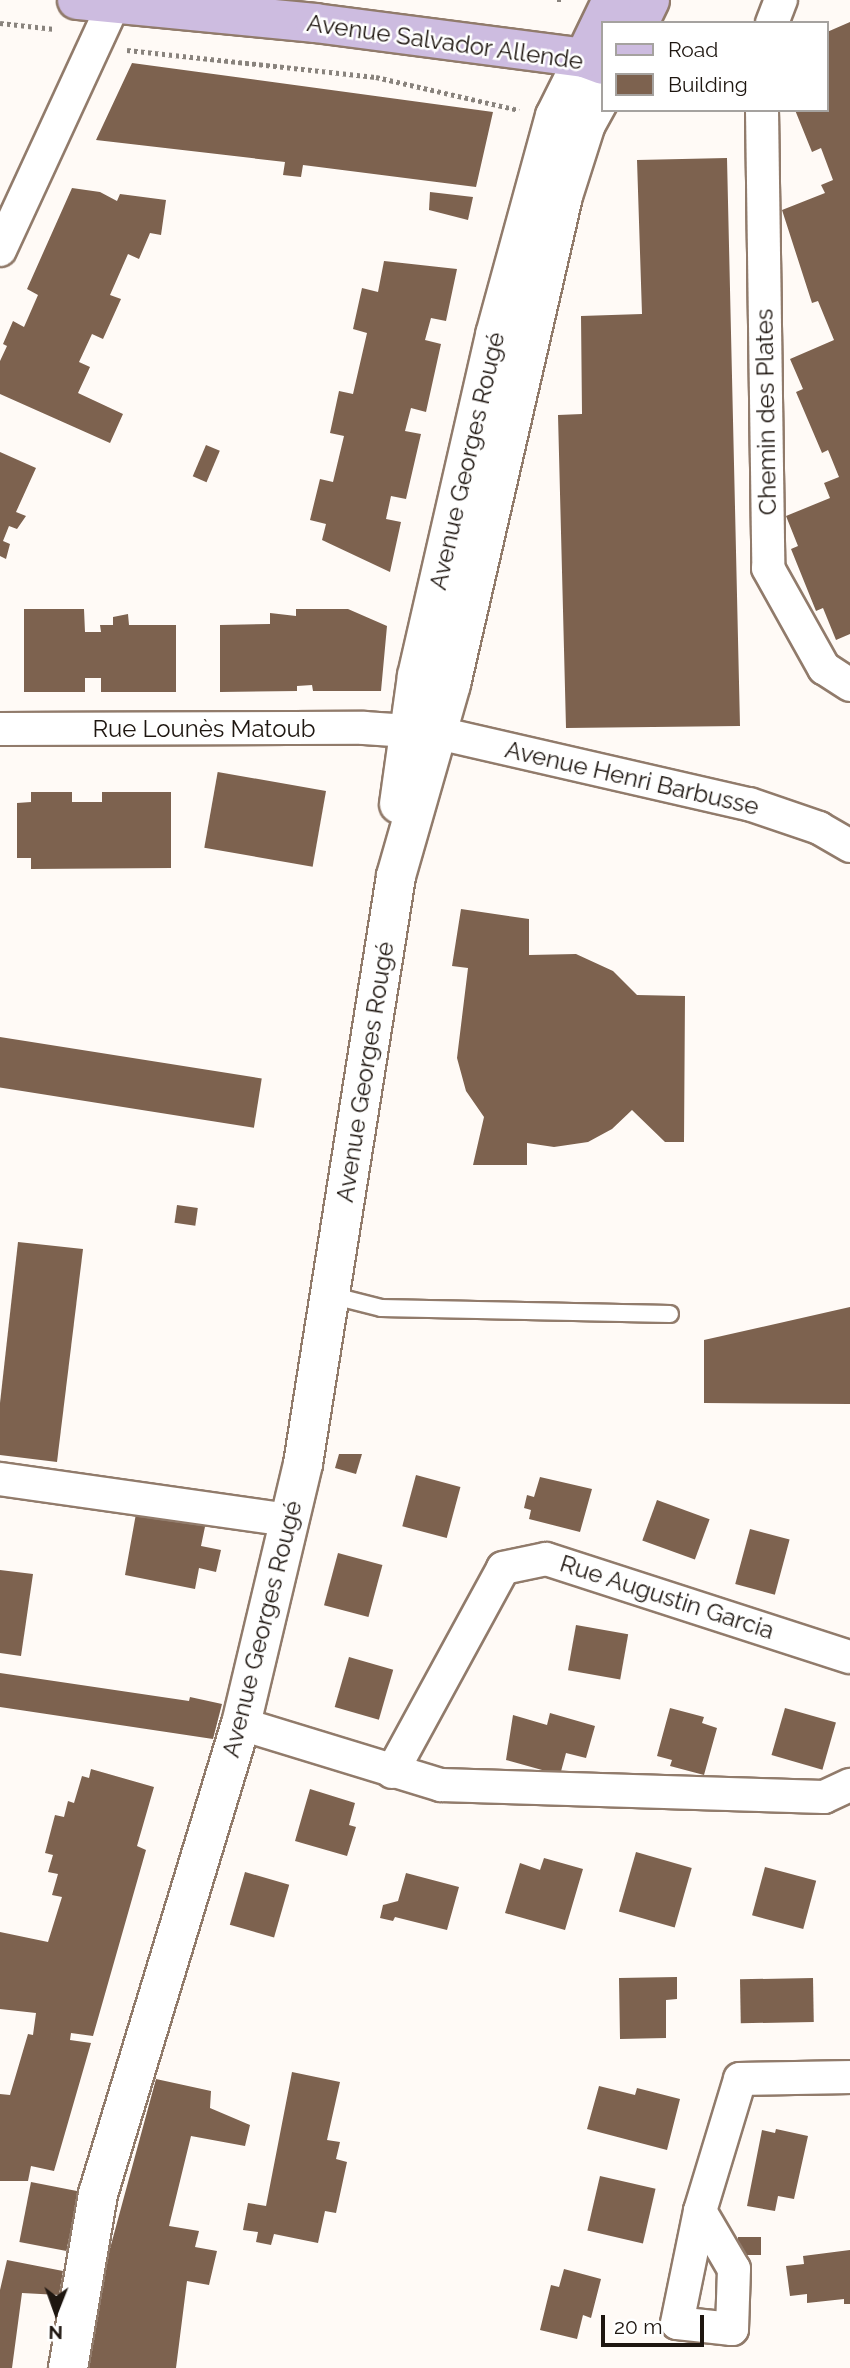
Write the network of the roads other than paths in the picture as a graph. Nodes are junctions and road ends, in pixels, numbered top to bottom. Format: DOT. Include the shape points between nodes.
graph roads {
  1 [pos="612,0"];
  2 [pos="650,0"];
  3 [pos="781,0"];
  4 [pos="95,1"];
  5 [pos="606,21"];
  6 [pos="640,21"];
  7 [pos="773,21"];
  8 [pos="602,34"];
  9 [pos="594,62"];
  10 [pos="602,95"];
  11 [pos="762,112"];
  12 [pos="0,250"];
  13 [pos="850,685"];
  14 [pos="0,729"];
  15 [pos="424,731"];
  16 [pos="850,846"];
  17 [pos="330,1295"];
  18 [pos="670,1314"];
  19 [pos="0,1479"];
  20 [pos="289,1520"];
  21 [pos="850,1657"];
  22 [pos="241,1724"];
  23 [pos="392,1772"];
  24 [pos="850,1785"];
  25 [pos="850,2077"];
  26 [pos="700,2211"];
  27 [pos="68,2368"];
  1 -- 5 [label="main road"];
  2 -- 6 [label="main road"];
  3 -- 7 [label="street"];
  4 -- 9 [label="main road, Avenue Salvador Allende"];
  4 -- 12 [label="street" via="92,44"];
  8 -- 9 [label="main road"];
  9 -- 15 [label="street, Avenue Georges Rougé" via="555,116 495,335"];
  10 -- 15 [label="street, Avenue Georges Rougé" via="586,124 563,196"];
  11 -- 13 [label="street, Chemin des Plates" via="768,568 824,668"];
  14 -- 15 [label="street, Rue Lounès Matoub"];
  15 -- 16 [label="street, Avenue Henri Barbusse" via="749,804 819,828"];
  15 -- 17 [label="street, Avenue Georges Rougé" via="396,876"];
  17 -- 18 [label="lane" via="381,1308"];
  17 -- 20 [label="street, Avenue Georges Rougé"];
  19 -- 20 [label="street"];
  20 -- 22 [label="street, Avenue Georges Rougé"];
  21 -- 23 [label="street, Rue Augustin Garcia" via="547,1559 503,1568"];
  22 -- 23 [label="street"];
  22 -- 27 [label="street, Avenue Georges Rougé" via="98,2194"];
  23 -- 24 [label="street" via="442,1785 824,1797"];
  25 -- 26 [label="street" via="740,2079"];
}
